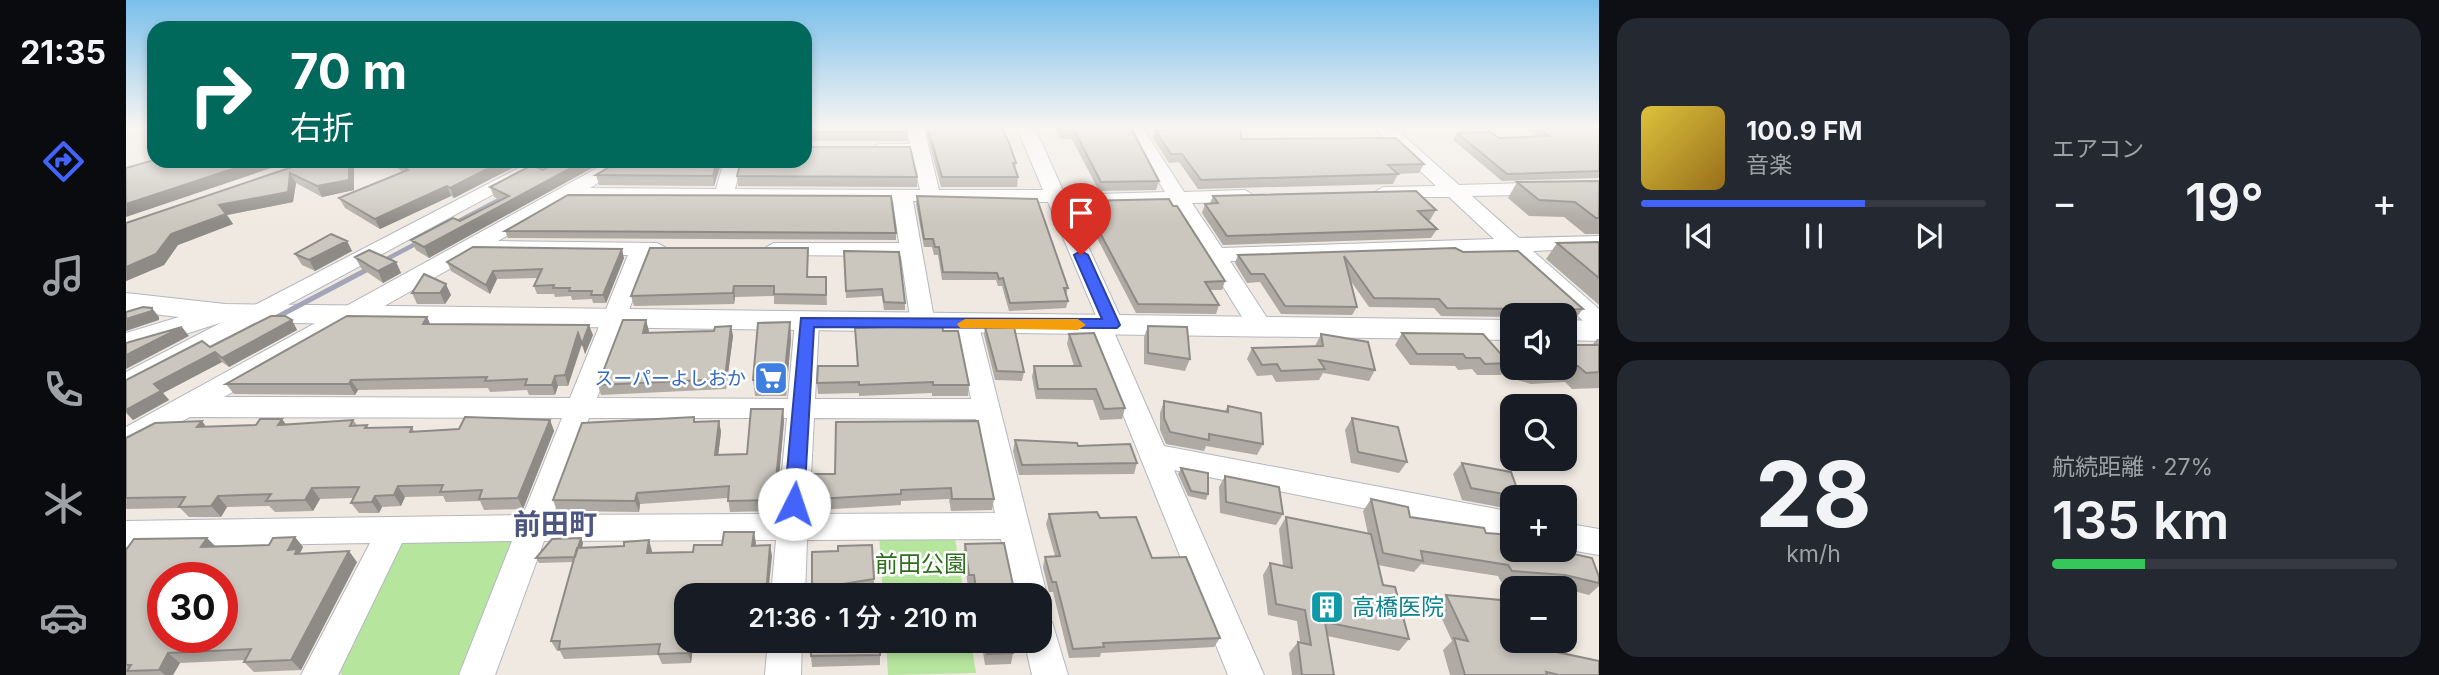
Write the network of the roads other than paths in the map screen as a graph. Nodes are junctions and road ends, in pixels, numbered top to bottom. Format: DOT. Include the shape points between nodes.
graph roads {
  1 [pos="923,160"];
  2 [pos="1040,160"];
  3 [pos="1154,160"];
  4 [pos="1418,160"];
  5 [pos="527,168"];
  6 [pos="611,168"];
  7 [pos="731,168"];
  8 [pos="1599,187"];
  9 [pos="1453,191"];
  10 [pos="1357,193"];
  11 [pos="564,194"];
  12 [pos="724,194"];
  13 [pos="931,195"];
  14 [pos="902,196"];
  15 [pos="1261,196"];
  16 [pos="1056,198"];
  17 [pos="1179,198"];
  18 [pos="1599,242"];
  19 [pos="1513,245"];
  20 [pos="468,247"];
  21 [pos="641,249"];
  22 [pos="682,249"];
  23 [pos="749,249"];
  24 [pos="909,250"];
  25 [pos="1215,255"];
  26 [pos="126,302"];
  27 [pos="225,313"];
  28 [pos="259,313"];
  29 [pos="348,314"];
  30 [pos="614,318"];
  31 [pos="807,322"];
  32 [pos="1599,322"];
  33 [pos="923,324"];
  34 [pos="968,324"];
  35 [pos="1105,325"];
  36 [pos="1261,327"];
  37 [pos="1500,330"];
  38 [pos="1577,330"];
  39 [pos="1599,331"];
  40 [pos="126,344"];
  41 [pos="126,383"];
  42 [pos="184,407"];
  43 [pos="579,407"];
  44 [pos="800,407"];
  45 [pos="987,409"];
  46 [pos="126,440"];
  47 [pos="1155,456"];
  48 [pos="1500,523"];
  49 [pos="1013,526"];
  50 [pos="533,528"];
  51 [pos="792,528"];
  52 [pos="391,532"];
  53 [pos="126,534"];
  54 [pos="1577,538"];
  55 [pos="1599,542"];
  56 [pos="789,583"];
  57 [pos="1027,583"];
  58 [pos="784,653"];
  59 [pos="1045,653"];
  60 [pos="319,675"];
  61 [pos="477,675"];
  62 [pos="783,675"];
  63 [pos="1050,675"];
  64 [pos="1246,675"];
  1 -- 13 [label="street"];
  2 -- 16 [label="street"];
  3 -- 17 [label="street"];
  4 -- 9 [label="street"];
  5 -- 28 [label="street"];
  6 -- 11 [label="street"];
  7 -- 12 [label="street"];
  8 -- 9 [label="street"];
  9 -- 10 [label="street"];
  9 -- 19 [label="street"];
  11 -- 12 [label="street"];
  11 -- 20 [label="street"];
  12 -- 14 [label="street"];
  13 -- 14 [label="street"];
  13 -- 16 [label="street"];
  14 -- 24 [label="street"];
  15 -- 17 [label="street"];
  16 -- 17 [label="street"];
  16 -- 35 [label="street"];
  17 -- 25 [label="street"];
  18 -- 19 [label="street"];
  19 -- 25 [label="street"];
  19 -- 32 [label="street"];
  20 -- 21 [label="street"];
  20 -- 29 [label="street"];
  21 -- 22 [label="street"];
  21 -- 30 [label="street"];
  23 -- 24 [label="street"];
  24 -- 33 [label="street"];
  25 -- 36 [label="street"];
  26 -- 27 [label="street"];
  27 -- 28 [label="street"];
  27 -- 40 [label="street"];
  28 -- 29 [label="street"];
  28 -- 41 [label="street"];
  29 -- 30 [label="street"];
  29 -- 42 [label="street"];
  30 -- 31 [label="street"];
  30 -- 43 [label="street"];
  31 -- 33 [label="street"];
  31 -- 44 [label="street"];
  33 -- 34 [label="street"];
  34 -- 35 [label="street"];
  34 -- 45 [label="street"];
  35 -- 36 [label="street"];
  35 -- 47 [label="street"];
  36 -- 37 [label="street"];
  38 -- 39 [label="street"];
  42 -- 43 [label="street"];
  42 -- 46 [label="street"];
  43 -- 44 [label="street"];
  43 -- 50 [label="street"];
  44 -- 45 [label="street"];
  44 -- 51 [label="street"];
  45 -- 49 [label="street"];
  47 -- 48 [label="street"];
  47 -- 64 [label="street"];
  49 -- 51 [label="street"];
  49 -- 57 [label="street"];
  50 -- 51 [label="street"];
  50 -- 52 [label="street"];
  50 -- 61 [label="street"];
  51 -- 56 [label="street"];
  52 -- 53 [label="street"];
  52 -- 60 [label="street"];
  54 -- 55 [label="street"];
  58 -- 62 [label="street"];
  59 -- 63 [label="street"];
}
